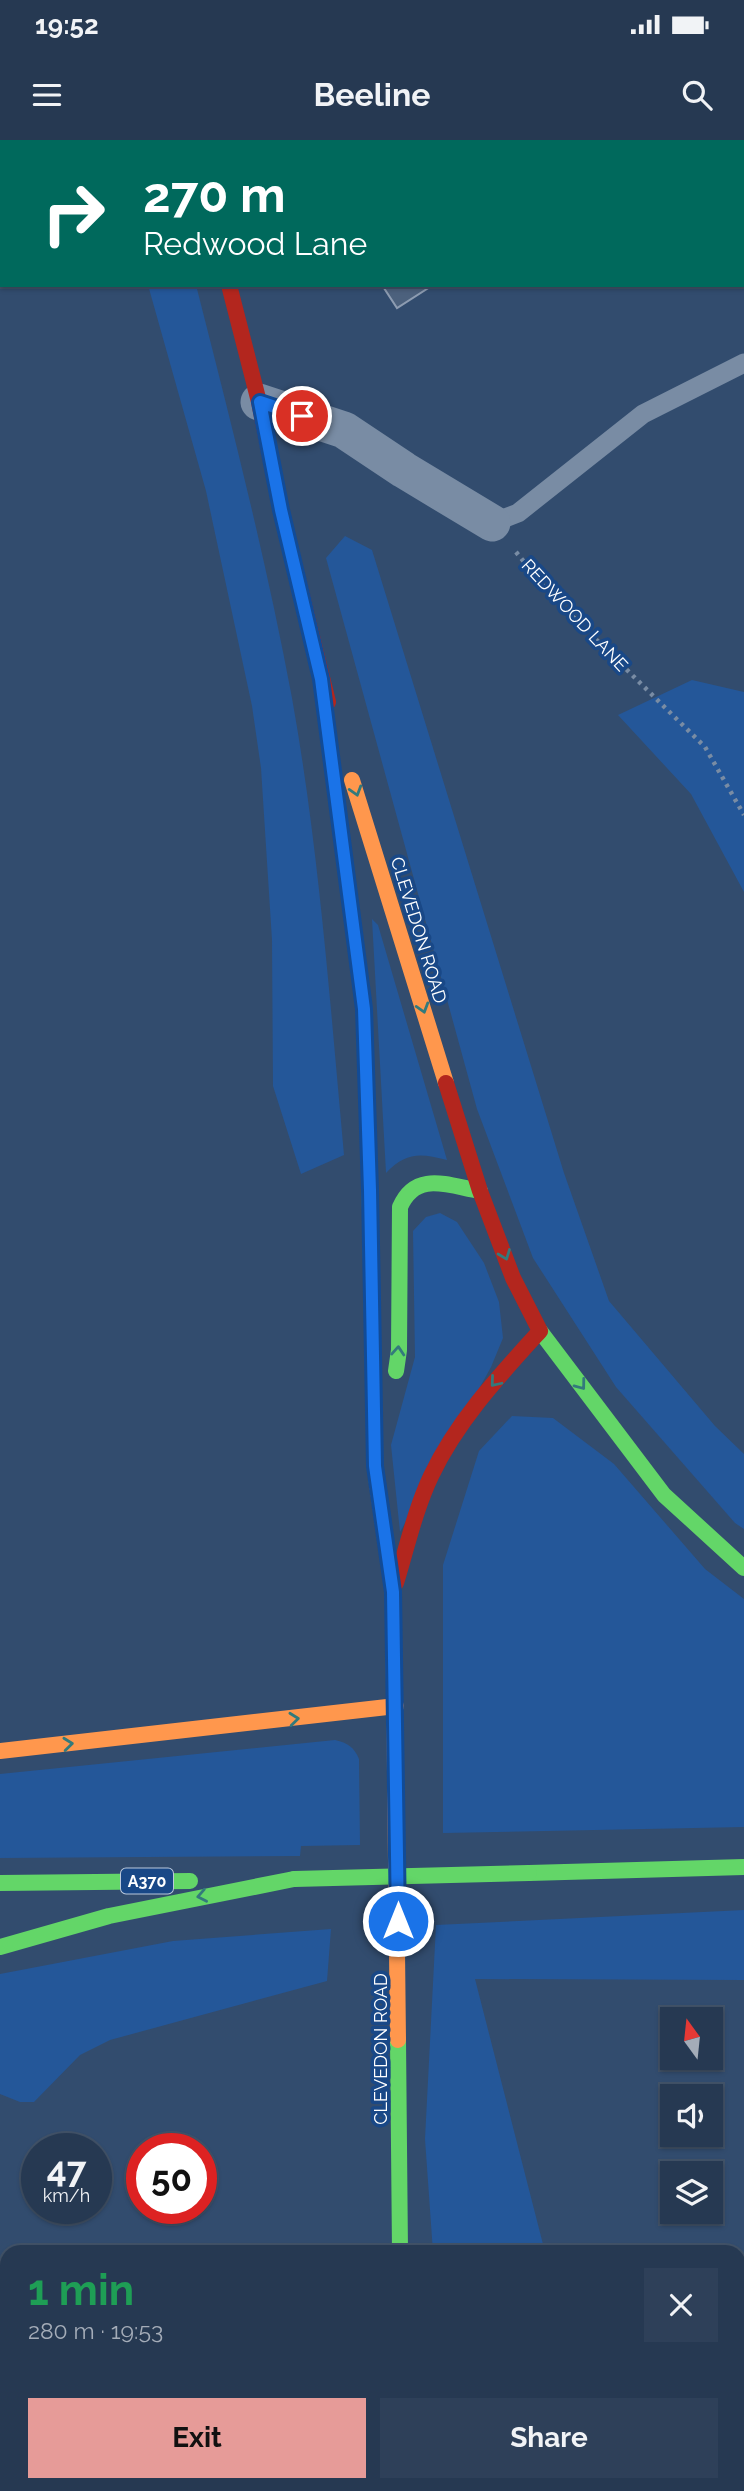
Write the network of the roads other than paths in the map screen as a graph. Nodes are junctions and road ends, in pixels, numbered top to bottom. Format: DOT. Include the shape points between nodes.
graph roads {
  1 [pos="230,287"];
  2 [pos="744,363"];
  3 [pos="260,402"];
  4 [pos="492,523"];
  5 [pos="321,679"];
  6 [pos="480,1191"];
  7 [pos="540,1331"];
  8 [pos="375,1466"];
  9 [pos="744,1567"];
  10 [pos="393,1592"];
  11 [pos="396,1706"];
  12 [pos="0,1751"];
  13 [pos="744,1867"];
  14 [pos="294,1879"];
  15 [pos="0,1883"];
  16 [pos="0,1947"];
  17 [pos="400,2245"];
  1 -- 3 [label="main road, CLEVEDON ROAD"];
  2 -- 4 [label="lane" via="643,414 518,513"];
  3 -- 4 [label="street" via="344,430"];
  3 -- 5 [label="main road, CLEVEDON ROAD"];
  5 -- 6 [label="main road, CLEVEDON ROAD, one-way"];
  5 -- 8 [label="main road, CLEVEDON ROAD" via="364,1009"];
  6 -- 7 [label="main road, CLEVEDON ROAD, one-way" via="513,1278"];
  8 -- 6 [label="main road, CLEVEDON ROAD, one-way" via="399,1350 400,1207 405,1195 418,1185"];
  7 -- 9 [label="main road, one-way" via="664,1495"];
  7 -- 10 [label="main road, CLEVEDON ROAD, one-way" via="457,1428 430,1477"];
  8 -- 10 [label="main road, CLEVEDON ROAD"];
  10 -- 11 [label="main road, CLEVEDON ROAD"];
  12 -- 11 [label="main road, one-way"];
  11 -- 17 [label="main road, CLEVEDON ROAD"];
  13 -- 14 [label="main road, A370, bridge"];
  14 -- 15 [label="main road, A370"];
  14 -- 16 [label="main road, one-way" via="147,1907"];
}
